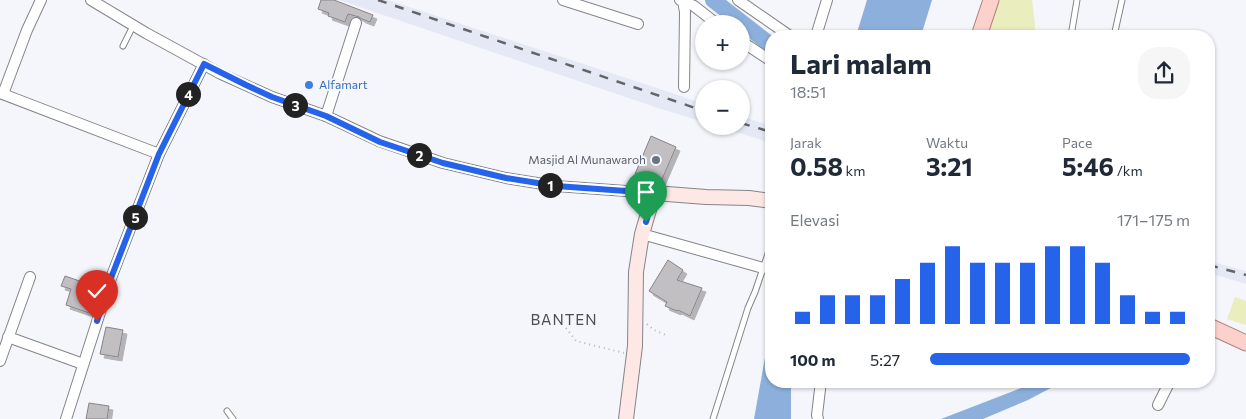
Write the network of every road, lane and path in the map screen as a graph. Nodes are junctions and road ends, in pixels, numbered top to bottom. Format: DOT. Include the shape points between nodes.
graph roads {
  1 [pos="41,0"];
  2 [pos="91,0"];
  3 [pos="563,0"];
  4 [pos="738,0"];
  5 [pos="827,0"];
  6 [pos="991,0"];
  7 [pos="1077,0"];
  8 [pos="1122,0"];
  9 [pos="682,1"];
  10 [pos="706,15"];
  11 [pos="356,22"];
  12 [pos="638,24"];
  13 [pos="133,26"];
  14 [pos="781,30"];
  15 [pos="818,30"];
  16 [pos="981,30"];
  17 [pos="1072,30"];
  18 [pos="1115,30"];
  19 [pos="123,46"];
  20 [pos="750,47"];
  21 [pos="765,57"];
  22 [pos="204,64"];
  23 [pos="684,87"];
  24 [pos="2,94"];
  25 [pos="326,116"];
  26 [pos="159,154"];
  27 [pos="654,193"];
  28 [pos="706,197"];
  29 [pos="765,200"];
  30 [pos="765,207"];
  31 [pos="642,234"];
  32 [pos="765,262"];
  33 [pos="763,268"];
  34 [pos="30,277"];
  35 [pos="635,314"];
  36 [pos="566,328"];
  37 [pos="1215,329"];
  38 [pos="668,336"];
  39 [pos="8,337"];
  40 [pos="1246,343"];
  41 [pos="634,355"];
  42 [pos="0,361"];
  43 [pos="83,364"];
  44 [pos="820,388"];
  45 [pos="1166,388"];
  46 [pos="1158,405"];
  47 [pos="227,411"];
  48 [pos="66,419"];
  49 [pos="233,419"];
  50 [pos="626,419"];
  51 [pos="713,419"];
  52 [pos="818,419"];
  1 -- 24 [label="street"];
  2 -- 13 [label="street"];
  3 -- 12 [label="street"];
  4 -- 14 [label="street"];
  5 -- 15 [label="street"];
  6 -- 16 [label="main road"];
  7 -- 17 [label="lane"];
  8 -- 18 [label="lane"];
  9 -- 10 [label="street"];
  9 -- 23 [label="street" via="685,12"];
  11 -- 25 [label="street"];
  13 -- 19 [label="lane"];
  13 -- 22 [label="street"];
  20 -- 21 [label="street"];
  22 -- 25 [label="street" via="272,97"];
  22 -- 26 [label="street"];
  24 -- 26 [label="street"];
  25 -- 27 [label="street" via="380,142 478,172 556,186"];
  26 -- 43 [label="street" via="111,278"];
  27 -- 28 [label="main road"];
  27 -- 31 [label="main road"];
  28 -- 29 [label="main road"];
  28 -- 30 [label="street"];
  31 -- 33 [label="street"];
  31 -- 35 [label="main road" via="634,286"];
  32 -- 33 [label="lane"];
  33 -- 51 [label="lane"];
  34 -- 39 [label="street"];
  35 -- 38 [label="path" via="654,330"];
  35 -- 41 [label="main road"];
  36 -- 41 [label="path" via="576,341"];
  37 -- 40 [label="main road"];
  39 -- 42 [label="street"];
  39 -- 43 [label="street"];
  41 -- 50 [label="main road"];
  43 -- 48 [label="street"];
  44 -- 52 [label="street"];
  45 -- 46 [label="street"];
  47 -- 49 [label="lane"];
}
